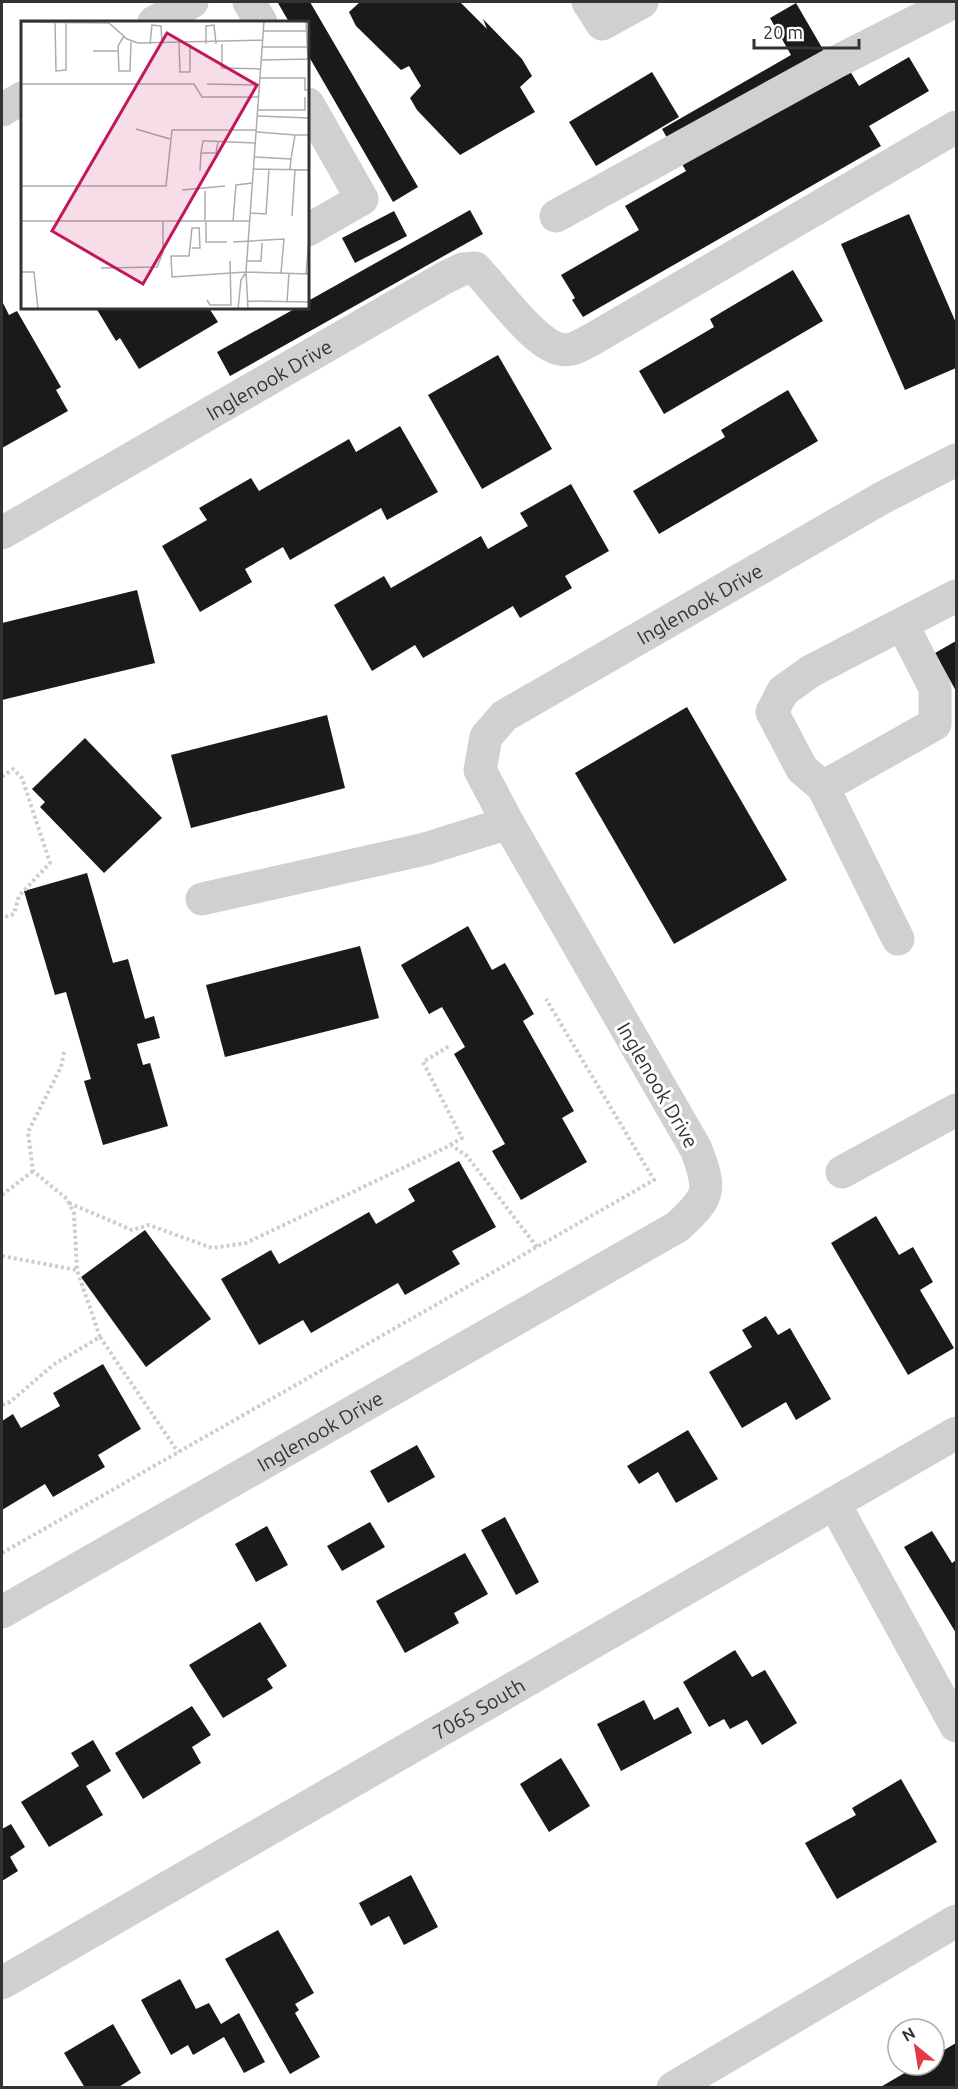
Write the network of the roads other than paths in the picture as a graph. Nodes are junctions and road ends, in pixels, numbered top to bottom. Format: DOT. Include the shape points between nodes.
graph roads {
  1 [pos="192,2"];
  2 [pos="249,2"];
  3 [pos="588,2"];
  4 [pos="642,2"];
  5 [pos="954,2"];
  6 [pos="155,21"];
  7 [pos="260,21"];
  8 [pos="309,106"];
  9 [pos="957,127"];
  10 [pos="556,216"];
  11 [pos="309,229"];
  12 [pos="957,460"];
  13 [pos="2,533"];
  14 [pos="957,596"];
  15 [pos="902,624"];
  16 [pos="823,787"];
  17 [pos="508,823"];
  18 [pos="202,899"];
  19 [pos="898,939"];
  20 [pos="957,1110"];
  21 [pos="843,1172"];
  22 [pos="957,1433"];
  23 [pos="834,1503"];
  24 [pos="2,1612"];
  25 [pos="957,1726"];
  26 [pos="957,1921"];
  27 [pos="2,1983"];
  28 [pos="673,2088"];
  1 -- 6 [label="street"];
  2 -- 7 [label="street"];
  3 -- 4 [label="street" via="602,24"];
  5 -- 10 [label="street" via="836,62"];
  8 -- 11 [label="street" via="362,199"];
  9 -- 13 [label="street, Inglenook Drive" via="572,350 558,349 540,338 475,268 463,269"];
  12 -- 17 [label="street, Inglenook Drive" via="882,498 504,716 486,737 480,770"];
  14 -- 15 [label="street"];
  15 -- 16 [label="street" via="935,688 935,724"];
  15 -- 16 [label="street" via="811,671 783,691 772,712 802,770"];
  16 -- 19 [label="street"];
  17 -- 18 [label="street" via="425,849"];
  17 -- 24 [label="street, Inglenook Drive" via="696,1149 705,1174 705,1195 677,1227"];
  20 -- 21 [label="street"];
  22 -- 23 [label="street, 7065 South"];
  23 -- 25 [label="street"];
  23 -- 27 [label="street, 7065 South"];
  26 -- 28 [label="street"];
}
